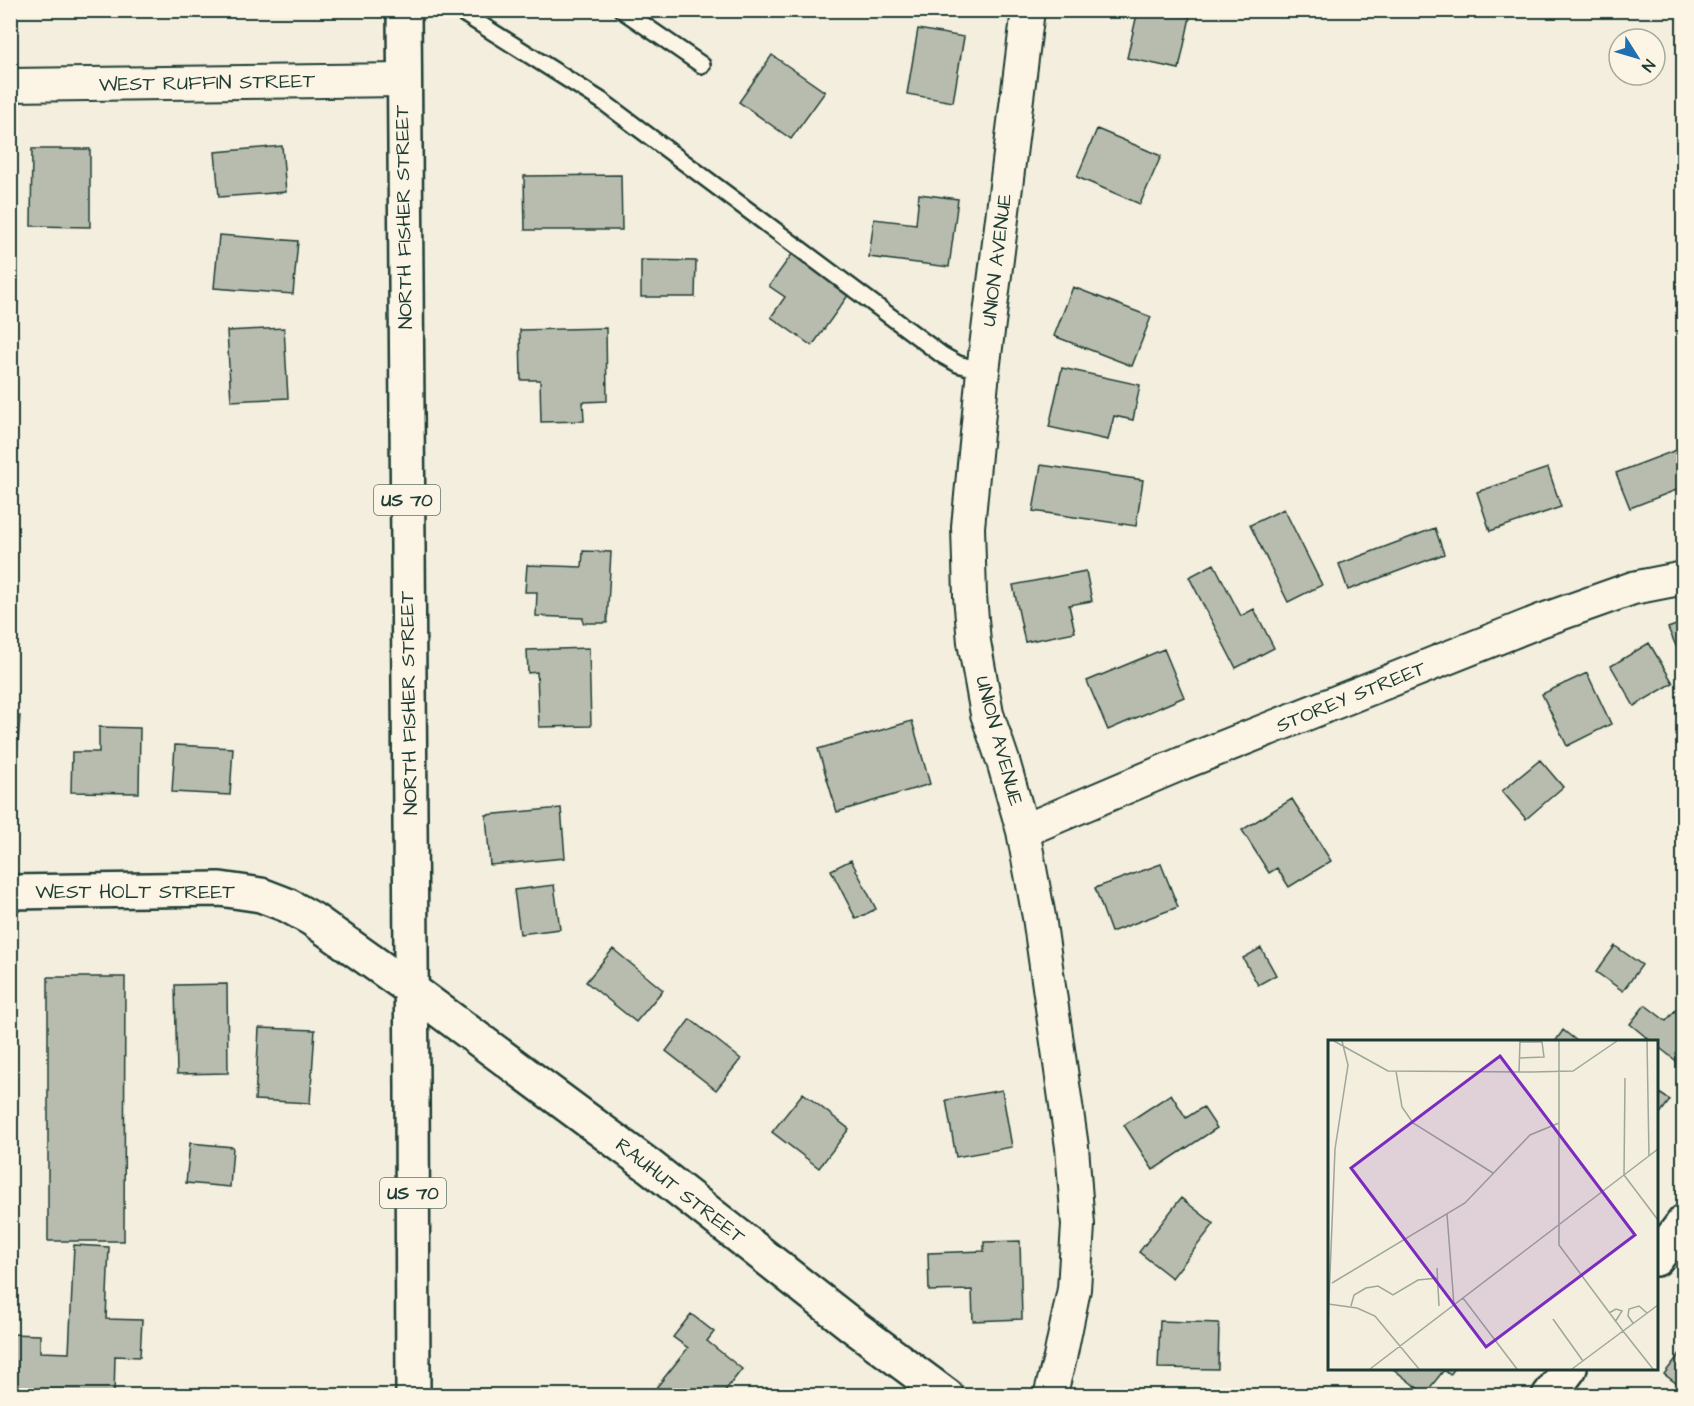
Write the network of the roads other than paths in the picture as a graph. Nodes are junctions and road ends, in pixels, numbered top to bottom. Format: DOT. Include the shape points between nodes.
graph roads {
  1 [pos="404,10"];
  2 [pos="458,10"];
  3 [pos="622,10"];
  4 [pos="1028,10"];
  5 [pos="642,16"];
  6 [pos="702,65"];
  7 [pos="403,80"];
  8 [pos="10,85"];
  9 [pos="983,371"];
  10 [pos="1683,578"];
  11 [pos="1023,831"];
  12 [pos="10,892"];
  13 [pos="412,990"];
  14 [pos="1683,1222"];
  15 [pos="1658,1256"];
  16 [pos="1568,1370"];
  17 [pos="413,1395"];
  18 [pos="947,1395"];
  19 [pos="1050,1395"];
  20 [pos="1549,1395"];
  1 -- 7 [label="main road, NORTH FISHER STREET / US 70"];
  2 -- 9 [label="lane" via="603,101 942,355"];
  3 -- 5 [label="lane"];
  4 -- 9 [label="street, UNION AVENUE"];
  5 -- 6 [label="lane"];
  7 -- 8 [label="street, WEST RUFFIN STREET"];
  7 -- 13 [label="main road, NORTH FISHER STREET / US 70"];
  9 -- 11 [label="street, UNION AVENUE" via="968,527 970,596 987,714"];
  10 -- 11 [label="street, STOREY STREET" via="1633,588 1540,621"];
  11 -- 19 [label="street, UNION AVENUE" via="1072,1147 1078,1225 1074,1289"];
  12 -- 13 [label="main road, WEST HOLT STREET" via="220,889 261,895 312,919"];
  13 -- 17 [label="main road, NORTH FISHER STREET / US 70"];
  13 -- 18 [label="main road, RAUHUT STREET"];
  14 -- 15 [label="main road"];
  16 -- 20 [label="main road"];
}
